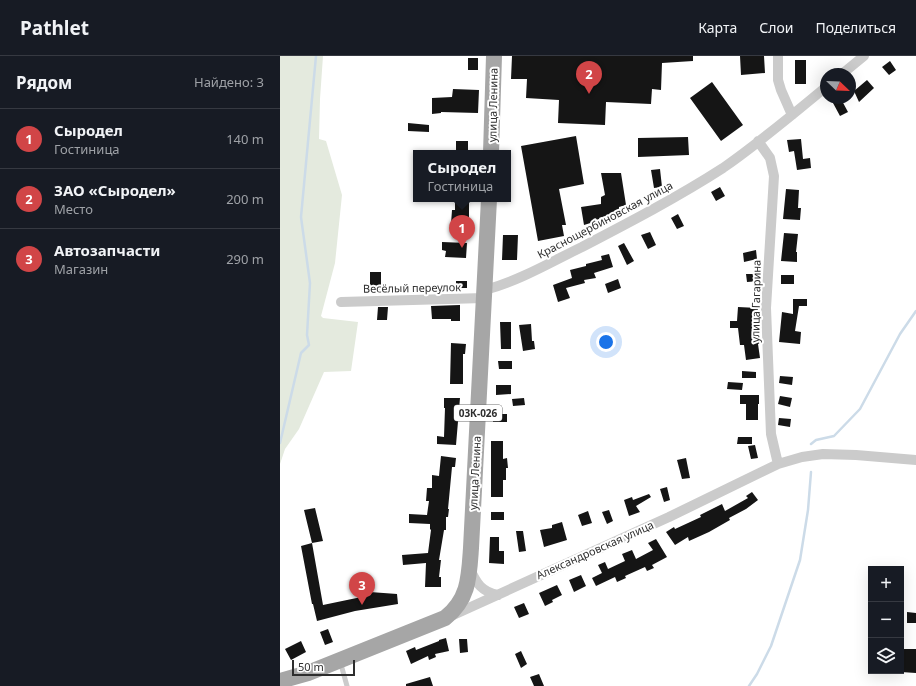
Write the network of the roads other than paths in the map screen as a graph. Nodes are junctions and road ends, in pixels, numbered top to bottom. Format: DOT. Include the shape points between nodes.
graph roads {
  1 [pos="494,56"];
  2 [pos="778,56"];
  3 [pos="864,56"];
  4 [pos="849,68"];
  5 [pos="820,92"];
  6 [pos="792,115"];
  7 [pos="758,141"];
  8 [pos="491,150"];
  9 [pos="489,202"];
  10 [pos="484,294"];
  11 [pos="340,302"];
  12 [pos="916,460"];
  13 [pos="778,464"];
  14 [pos="470,569"];
  15 [pos="498,595"];
  16 [pos="445,618"];
  17 [pos="340,660"];
  18 [pos="280,681"];
  19 [pos="347,686"];
  1 -- 8 [label="main road, улица Ленина"];
  2 -- 6 [label="street" via="778,80"];
  3 -- 4 [label="street"];
  5 -- 6 [label="street, Краснощербиновская улица"];
  6 -- 7 [label="street, Краснощербиновская улица"];
  7 -- 10 [label="street, Краснощербиновская улица" via="723,168 645,214"];
  7 -- 13 [label="street, улица Гагарина" via="770,158 774,176 766,308 771,434"];
  9 -- 10 [label="main road, улица Ленина / 03К-026"];
  10 -- 11 [label="street, Весёлый переулок"];
  10 -- 14 [label="main road, улица Ленина / 03К-026"];
  12 -- 13 [label="street, Александровская улица" via="823,454"];
  13 -- 15 [label="street, Александровская улица"];
  14 -- 15 [label="street" via="483,589"];
  14 -- 16 [label="main road, улица Ленина / 03К-026" via="463,598"];
  15 -- 16 [label="street, Александровская улица"];
  16 -- 17 [label="main road, Александровская улица / 03К-026"];
  17 -- 18 [label="main road, Александровская улица / 03К-026" via="308,674"];
  17 -- 19 [label="lane"];
}
